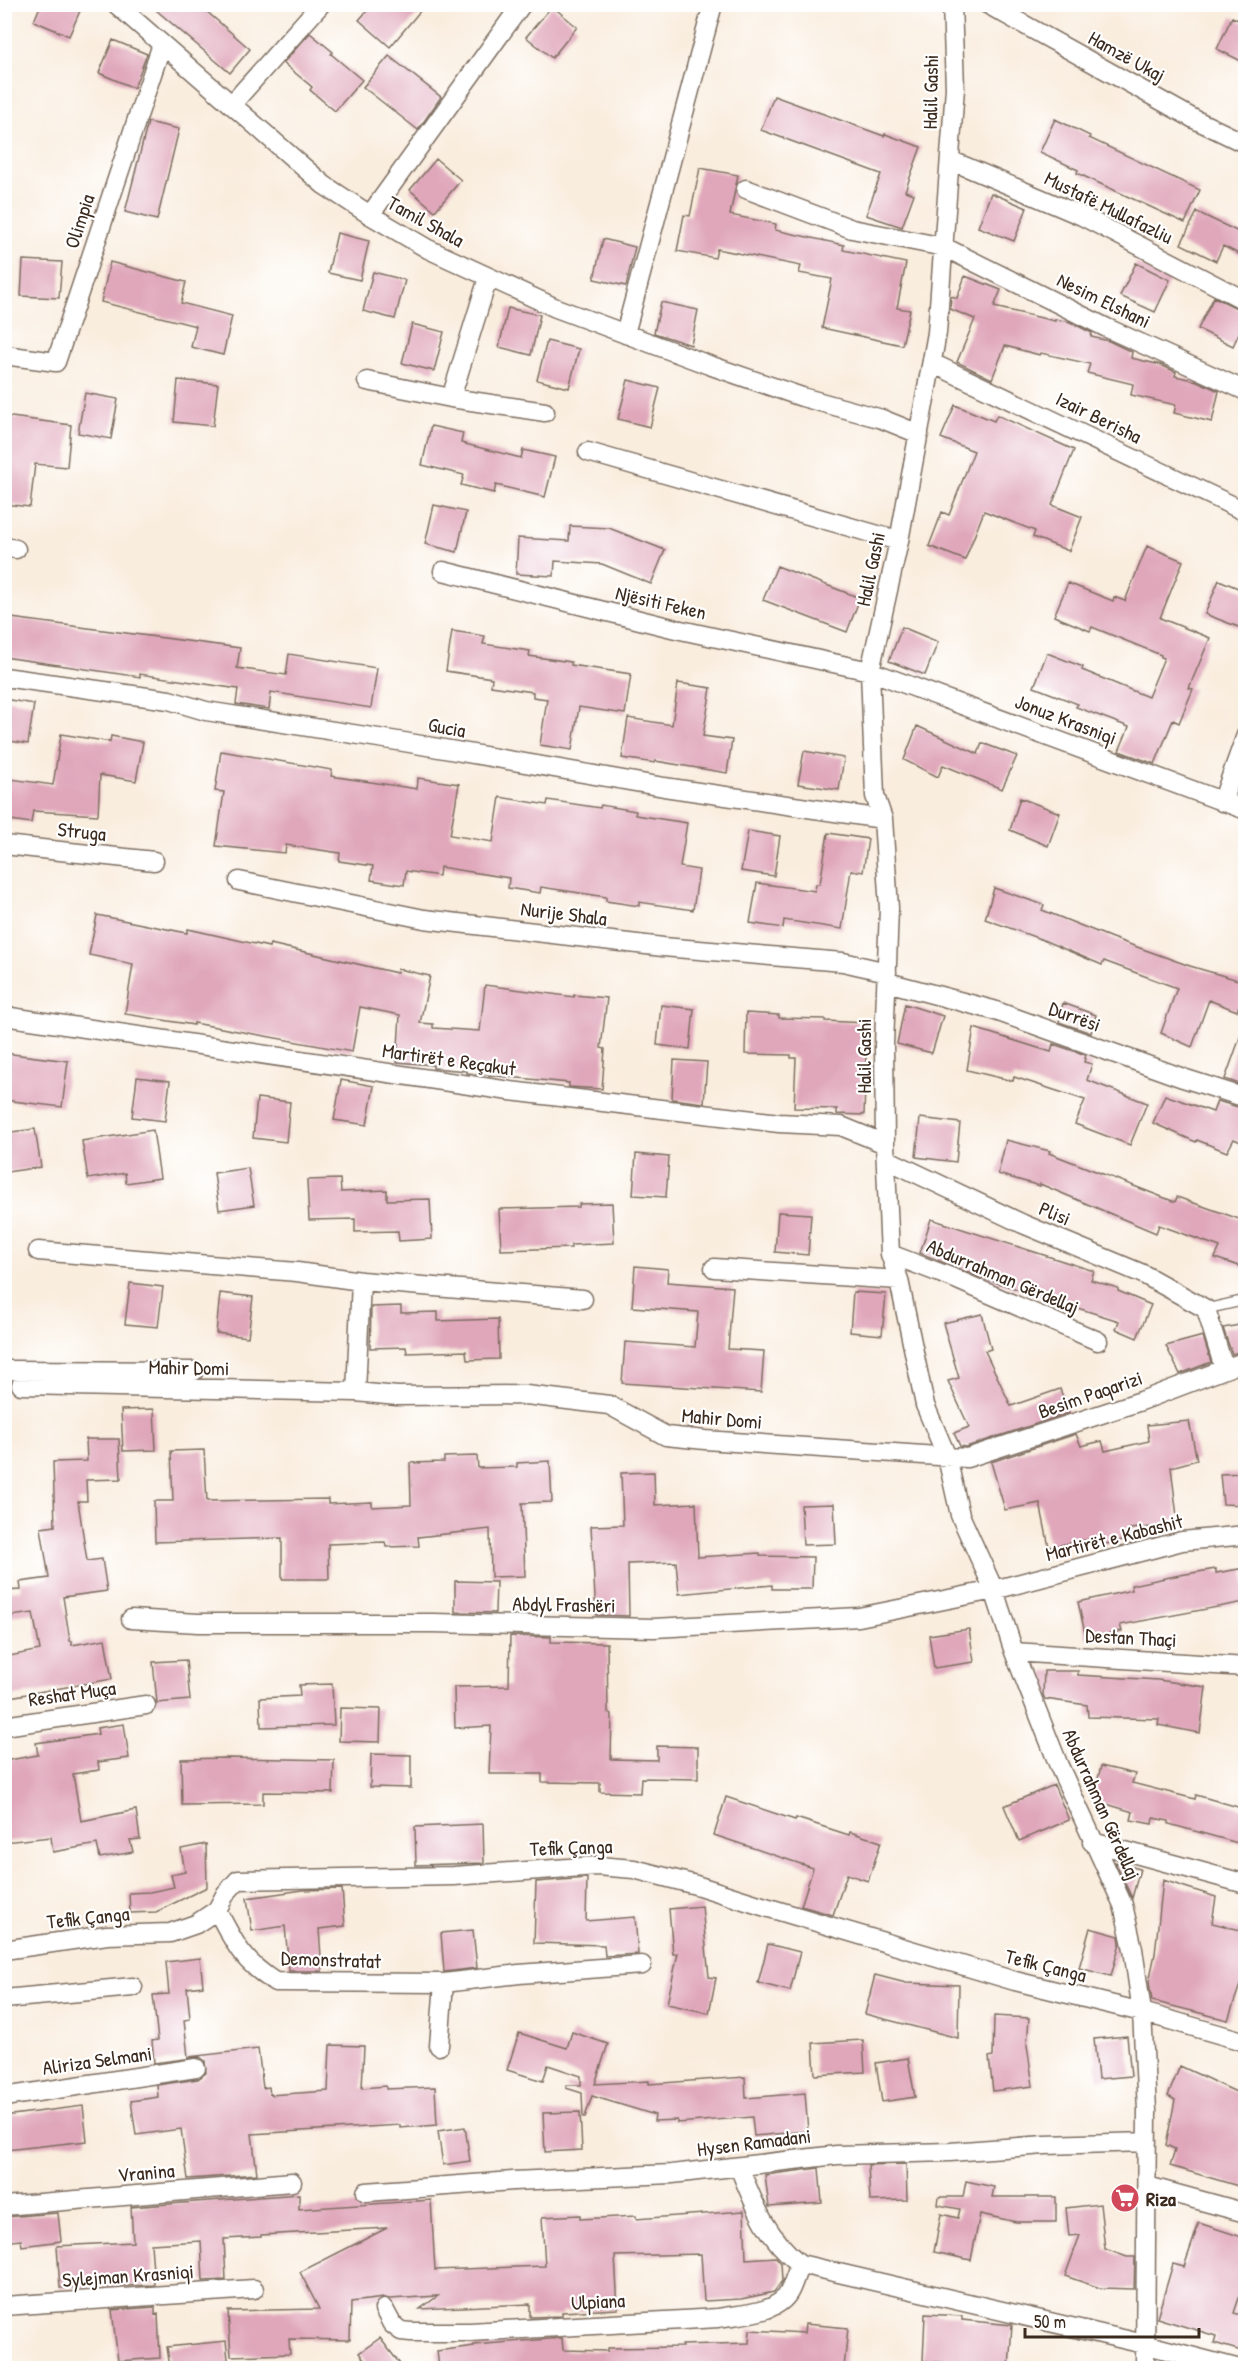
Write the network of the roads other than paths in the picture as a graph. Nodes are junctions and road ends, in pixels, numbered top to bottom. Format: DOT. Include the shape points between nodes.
graph roads {
  1 [pos="321,4"];
  2 [pos="522,4"];
  3 [pos="713,4"];
  4 [pos="952,4"];
  5 [pos="987,4"];
  6 [pos="124,7"];
  7 [pos="162,44"];
  8 [pos="232,104"];
  9 [pos="1245,144"];
  10 [pos="950,160"];
  11 [pos="746,189"];
  12 [pos="370,215"];
  13 [pos="944,247"];
  14 [pos="488,278"];
  15 [pos="1245,301"];
  16 [pos="625,334"];
  17 [pos="4,355"];
  18 [pos="932,363"];
  19 [pos="367,381"];
  20 [pos="1245,392"];
  21 [pos="451,398"];
  22 [pos="545,412"];
  23 [pos="919,434"];
  24 [pos="588,452"];
  25 [pos="1245,512"];
  26 [pos="899,540"];
  27 [pos="443,571"];
  28 [pos="870,670"];
  29 [pos="4,677"];
  30 [pos="1245,735"];
  31 [pos="1222,802"];
  32 [pos="1245,810"];
  33 [pos="883,819"];
  34 [pos="4,845"];
  35 [pos="154,861"];
  36 [pos="239,881"];
  37 [pos="887,977"];
  38 [pos="4,1016"];
  39 [pos="1245,1098"];
  40 [pos="885,1152"];
  41 [pos="38,1251"];
  42 [pos="890,1254"];
  43 [pos="714,1268"];
  44 [pos="899,1280"];
  45 [pos="361,1281"];
  46 [pos="583,1299"];
  47 [pos="1245,1300"];
  48 [pos="1206,1310"];
  49 [pos="1098,1341"];
  50 [pos="1245,1361"];
  51 [pos="1224,1368"];
  52 [pos="4,1370"];
  53 [pos="194,1371"];
  54 [pos="21,1385"];
  55 [pos="356,1392"];
  56 [pos="947,1457"];
  57 [pos="1245,1535"];
  58 [pos="994,1590"];
  59 [pos="131,1619"];
  60 [pos="1014,1652"];
  61 [pos="1245,1667"];
  62 [pos="146,1705"];
  63 [pos="4,1726"];
  64 [pos="1092,1842"];
  65 [pos="1245,1884"];
  66 [pos="217,1910"];
  67 [pos="4,1950"];
  68 [pos="642,1965"];
  69 [pos="444,1983"];
  70 [pos="133,1987"];
  71 [pos="4,1999"];
  72 [pos="1142,2012"];
  73 [pos="1245,2042"];
  74 [pos="439,2046"];
  75 [pos="196,2068"];
  76 [pos="4,2097"];
  77 [pos="1147,2142"];
  78 [pos="739,2167"];
  79 [pos="292,2182"];
  80 [pos="1147,2186"];
  81 [pos="366,2192"];
  82 [pos="4,2206"];
  83 [pos="1245,2213"];
  84 [pos="800,2264"];
  85 [pos="254,2289"];
  86 [pos="4,2306"];
  87 [pos="384,2309"];
  88 [pos="1144,2344"];
  89 [pos="1145,2368"];
  90 [pos="1236,2368"];
  1 -- 8 [label="street"];
  2 -- 12 [label="street"];
  3 -- 16 [label="street"];
  4 -- 10 [label="street, Halil Gashi" via="956,87"];
  5 -- 9 [label="street, Hamzë Ukaj"];
  6 -- 7 [label="street, Tamil Shala"];
  7 -- 8 [label="street, Tamil Shala"];
  7 -- 17 [label="street, Olimpia" via="56,362"];
  8 -- 12 [label="street, Tamil Shala" via="324,185"];
  10 -- 13 [label="street, Halil Gashi"];
  10 -- 15 [label="street, Mustafë Mullafazliu" via="1082,216"];
  11 -- 13 [label="street, Nesim Elshani" via="852,230"];
  12 -- 14 [label="street, Tamil Shala"];
  13 -- 18 [label="street, Halil Gashi"];
  13 -- 20 [label="street, Nesim Elshani"];
  14 -- 16 [label="street, Tamil Shala"];
  14 -- 21 [label="street"];
  16 -- 23 [label="street, Tamil Shala"];
  18 -- 23 [label="street, Halil Gashi"];
  18 -- 25 [label="street, Izair Berisha"];
  19 -- 21 [label="street"];
  21 -- 22 [label="street"];
  23 -- 26 [label="street, Halil Gashi"];
  24 -- 26 [label="street"];
  26 -- 28 [label="street, Halil Gashi"];
  27 -- 28 [label="street, Njësiti Feken" via="676,629"];
  28 -- 31 [label="street, Jonuz Krasniqi"];
  28 -- 33 [label="street, Halil Gashi" via="875,796"];
  29 -- 33 [label="street, Gucia" via="169,700 206,711"];
  30 -- 31 [label="street"];
  31 -- 32 [label="street, Jonuz Krasniqi"];
  33 -- 37 [label="street, Halil Gashi" via="889,908"];
  34 -- 35 [label="street, Struga"];
  36 -- 37 [label="street, Nurije Shala" via="424,919 663,947 843,962"];
  37 -- 39 [label="street, Durrësi"];
  37 -- 40 [label="street, Halil Gashi"];
  38 -- 40 [label="street, Martirët e Reçakut" via="510,1091 779,1123 841,1126"];
  40 -- 42 [label="street, Abdurrahman Gërdellaj"];
  40 -- 48 [label="street, Plisi" via="1023,1224 1143,1274"];
  41 -- 45 [label="street" via="297,1272"];
  42 -- 44 [label="street, Abdurrahman Gërdellaj"];
  42 -- 49 [label="street, Abdurrahman Gërdellaj"];
  43 -- 44 [label="street"];
  44 -- 56 [label="street, Abdurrahman Gërdellaj" via="925,1405"];
  45 -- 46 [label="street"];
  45 -- 55 [label="street"];
  47 -- 48 [label="lane"];
  48 -- 51 [label="street"];
  50 -- 51 [label="street, Besim Paqarizi"];
  51 -- 56 [label="street, Besim Paqarizi" via="1046,1433 967,1458"];
  52 -- 53 [label="street"];
  54 -- 55 [label="street, Mahir Domi"];
  55 -- 56 [label="street, Mahir Domi" via="397,1396 526,1395 609,1406 666,1436"];
  56 -- 58 [label="street, Abdurrahman Gërdellaj" via="960,1515"];
  57 -- 58 [label="street, Martirët e Kabashit" via="1182,1541"];
  58 -- 59 [label="street, Abdyl Frashëri" via="859,1617 654,1628"];
  58 -- 60 [label="street, Abdurrahman Gërdellaj"];
  60 -- 61 [label="street, Destan Thaçi"];
  60 -- 64 [label="street, Abdurrahman Gërdellaj"];
  62 -- 63 [label="street, Reshat Muça"];
  64 -- 65 [label="street"];
  64 -- 72 [label="street, Abdurrahman Gërdellaj" via="1123,1905"];
  66 -- 67 [label="street, Tefik Çanga" via="196,1924 170,1933 107,1935"];
  66 -- 69 [label="street, Demonstratat" via="240,1953 275,1982"];
  66 -- 72 [label="street, Tefik Çanga" via="238,1880 454,1876 597,1866 634,1869 1016,1981"];
  68 -- 69 [label="street, Demonstratat"];
  69 -- 74 [label="street"];
  70 -- 71 [label="street"];
  72 -- 73 [label="street"];
  72 -- 77 [label="street, Abdurrahman Gërdellaj"];
  75 -- 76 [label="street, Aliriza Selmani"];
  77 -- 78 [label="street, Hysen Ramadani" via="837,2155"];
  77 -- 80 [label="street, Abdurrahman Gërdellaj"];
  78 -- 81 [label="street, Hysen Ramadani"];
  78 -- 84 [label="street" via="774,2241"];
  79 -- 82 [label="street, Vranina"];
  80 -- 83 [label="street"];
  80 -- 88 [label="street, Abdurrahman Gërdellaj"];
  84 -- 87 [label="street, Ulpiana" via="781,2302 718,2318 411,2332 392,2324"];
  84 -- 88 [label="street"];
  85 -- 86 [label="street, Sylejman Krasniqi"];
  88 -- 89 [label="street, Abdurrahman Gërdellaj"];
  88 -- 90 [label="street"];
}
